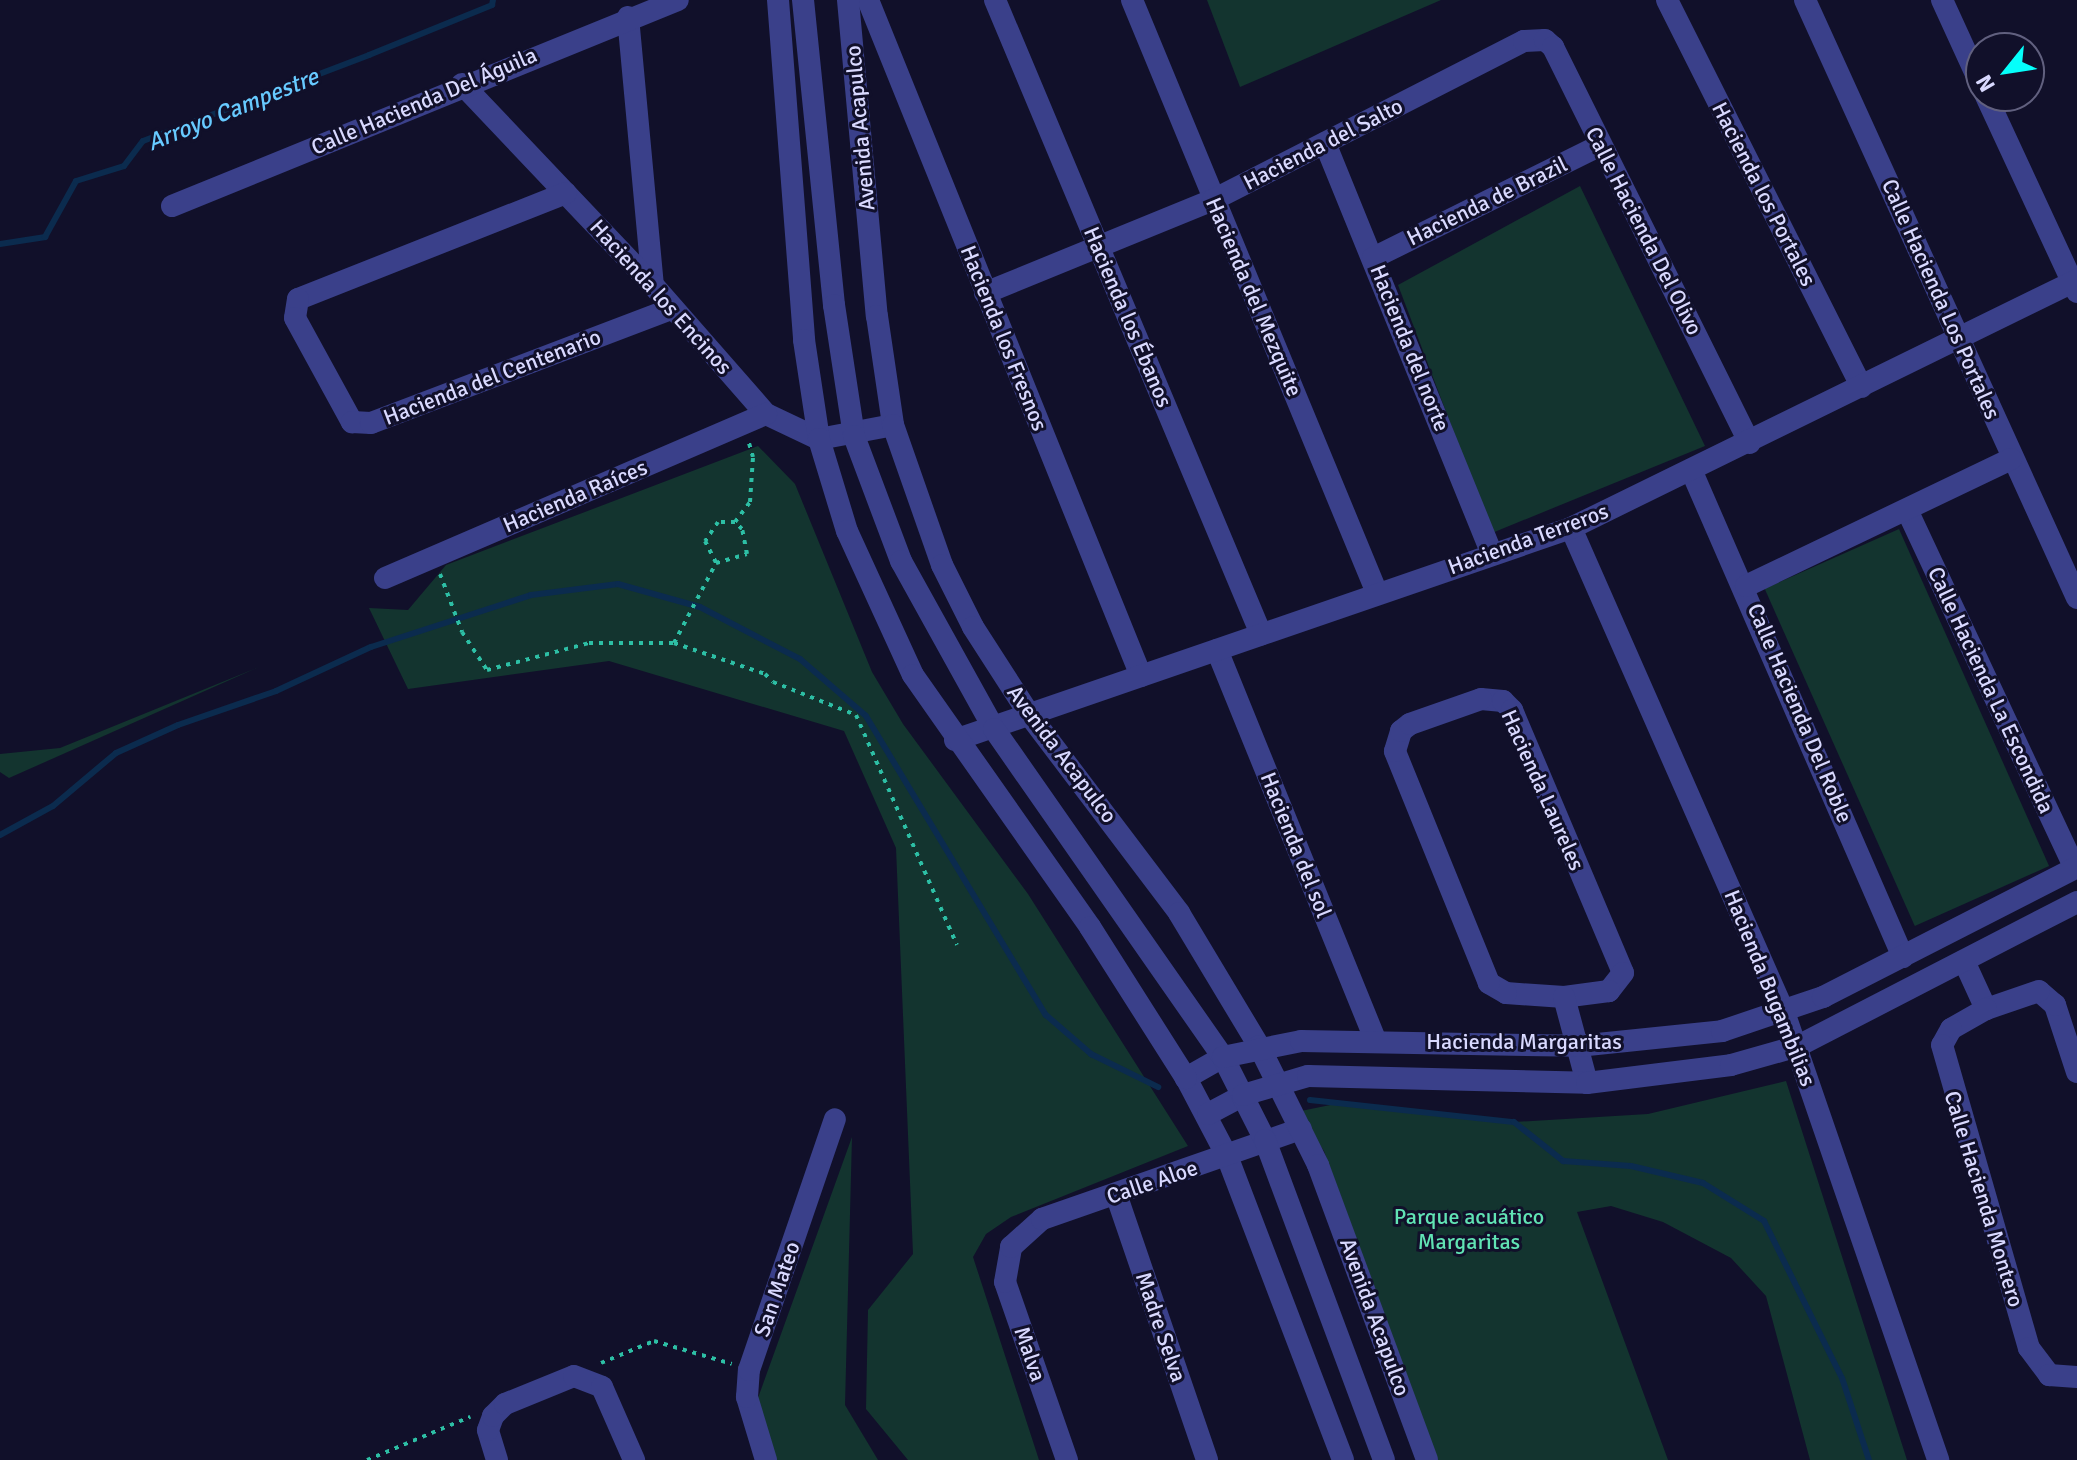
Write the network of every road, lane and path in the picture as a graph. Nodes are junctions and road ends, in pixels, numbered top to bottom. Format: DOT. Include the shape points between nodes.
graph roads {
  1 [pos="678,0"];
  2 [pos="778,0"];
  3 [pos="803,0"];
  4 [pos="848,0"];
  5 [pos="868,0"];
  6 [pos="995,0"];
  7 [pos="1132,0"];
  8 [pos="1667,0"];
  9 [pos="1805,0"];
  10 [pos="1942,0"];
  11 [pos="628,17"];
  12 [pos="1524,41"];
  13 [pos="1965,50"];
  14 [pos="462,84"];
  15 [pos="1994,112"];
  16 [pos="1325,143"];
  17 [pos="1601,145"];
  18 [pos="566,193"];
  19 [pos="1213,200"];
  20 [pos="172,206"];
  21 [pos="1099,246"];
  22 [pos="1373,258"];
  23 [pos="653,285"];
  24 [pos="2076,285"];
  25 [pos="985,293"];
  26 [pos="673,308"];
  27 [pos="1963,339"];
  28 [pos="1862,387"];
  29 [pos="766,414"];
  30 [pos="743,423"];
  31 [pos="893,425"];
  32 [pos="854,436"];
  33 [pos="819,439"];
  34 [pos="1750,443"];
  35 [pos="2011,459"];
  36 [pos="1692,472"];
  37 [pos="1908,512"];
  38 [pos="735,522"];
  39 [pos="1571,528"];
  40 [pos="1492,554"];
  41 [pos="433,557"];
  42 [pos="716,563"];
  43 [pos="385,578"];
  44 [pos="1746,586"];
  45 [pos="1377,593"];
  46 [pos="2077,598"];
  47 [pos="1261,634"];
  48 [pos="674,643"];
  49 [pos="1217,650"];
  50 [pos="1141,676"];
  51 [pos="1031,717"];
  52 [pos="994,729"];
  53 [pos="955,740"];
  54 [pos="2076,868"];
  55 [pos="2077,902"];
  56 [pos="957,945"];
  57 [pos="1903,957"];
  58 [pos="1964,961"];
  59 [pos="1564,997"];
  60 [pos="1986,1009"];
  61 [pos="1784,1012"];
  62 [pos="1375,1040"];
  63 [pos="1259,1046"];
  64 [pos="1578,1046"];
  65 [pos="1798,1046"];
  66 [pos="1223,1057"];
  67 [pos="2077,1072"];
  68 [pos="1186,1078"];
  69 [pos="1278,1082"];
  70 [pos="1587,1083"];
  71 [pos="1243,1095"];
  72 [pos="1208,1114"];
  73 [pos="835,1119"];
  74 [pos="1301,1129"];
  75 [pos="1265,1140"];
  76 [pos="1227,1156"];
  77 [pos="1116,1194"];
  78 [pos="1011,1247"];
  79 [pos="749,1370"];
  80 [pos="2077,1377"];
  81 [pos="589,1379"];
  82 [pos="493,1416"];
  83 [pos="367,1460"];
  84 [pos="497,1460"];
  85 [pos="634,1460"];
  86 [pos="766,1460"];
  87 [pos="1067,1460"];
  88 [pos="1207,1460"];
  89 [pos="1343,1460"];
  90 [pos="1384,1460"];
  91 [pos="1427,1460"];
  92 [pos="1938,1460"];
  1 -- 11 [label="street, Calle Hacienda Del Águila"];
  2 -- 33 [label="street" via="804,340"];
  3 -- 32 [label="street, Avenida Acapulco" via="834,305"];
  4 -- 31 [label="street, Avenida Acapulco" via="877,316"];
  5 -- 25 [label="street, Hacienda los Fresnos"];
  6 -- 21 [label="street, Hacienda los Ébanos"];
  7 -- 19 [label="street, Hacienda del Mezquite"];
  8 -- 28 [label="street, Hacienda los Portales"];
  9 -- 27 [label="street, Calle Hacienda Los Portales"];
  10 -- 13 [label="street"];
  11 -- 14 [label="street, Calle Hacienda Del Águila"];
  11 -- 23 [label="street"];
  12 -- 16 [label="street, Hacienda del Salto"];
  12 -- 17 [label="street, Calle Hacienda Del Olivo" via="1545,40 1553,47"];
  14 -- 18 [label="street, Hacienda los Encinos"];
  14 -- 20 [label="street, Calle Hacienda Del Águila"];
  15 -- 24 [label="street"];
  16 -- 19 [label="street, Hacienda del Salto"];
  16 -- 22 [label="street, Hacienda del norte"];
  17 -- 22 [label="street, Hacienda de Brazil"];
  17 -- 34 [label="street, Calle Hacienda Del Olivo"];
  18 -- 23 [label="street, Hacienda los Encinos"];
  18 -- 26 [label="street, Hacienda del Centenario" via="298,299 295,318 352,422 371,423"];
  19 -- 21 [label="street, Hacienda del Salto"];
  19 -- 45 [label="street, Hacienda del Mezquite"];
  21 -- 25 [label="street, Hacienda del Salto"];
  21 -- 47 [label="street, Hacienda los Ébanos"];
  22 -- 40 [label="street, Hacienda del norte"];
  23 -- 26 [label="street, Hacienda los Encinos"];
  24 -- 27 [label="street, Hacienda Terreros"];
  25 -- 50 [label="street, Hacienda los Fresnos"];
  26 -- 29 [label="street, Hacienda los Encinos"];
  27 -- 28 [label="street, Hacienda Terreros"];
  27 -- 35 [label="street, Calle Hacienda Los Portales"];
  28 -- 34 [label="street, Hacienda Terreros"];
  29 -- 30 [label="street, Hacienda Raíces"];
  29 -- 33 [label="street, Hacienda los Encinos"];
  30 -- 38 [label="path" via="754,475 750,502"];
  30 -- 41 [label="street, Hacienda Raíces"];
  31 -- 32 [label="street"];
  31 -- 51 [label="street, Avenida Acapulco" via="942,565 973,627"];
  32 -- 33 [label="street"];
  32 -- 52 [label="street, Avenida Acapulco" via="901,561"];
  33 -- 53 [label="street" via="847,531 881,613"];
  34 -- 36 [label="street, Hacienda Terreros"];
  35 -- 37 [label="street"];
  35 -- 46 [label="street, Calle Hacienda Los Portales"];
  36 -- 39 [label="street, Hacienda Terreros"];
  36 -- 44 [label="street, Calle Hacienda Del Roble"];
  37 -- 44 [label="street"];
  37 -- 54 [label="street, Calle Hacienda La Escondida"];
  38 -- 42 [label="path" via="718,522 705,541"];
  38 -- 42 [label="path" via="748,543 747,554"];
  39 -- 40 [label="street, Hacienda Terreros"];
  39 -- 61 [label="street, Hacienda Bugambilias"];
  40 -- 45 [label="street, Hacienda Terreros"];
  41 -- 43 [label="street, Hacienda Raíces"];
  41 -- 48 [label="path" via="462,632 487,670 589,643"];
  42 -- 48 [label="path"];
  44 -- 57 [label="street, Calle Hacienda Del Roble"];
  45 -- 47 [label="street, Hacienda Terreros"];
  47 -- 49 [label="street, Hacienda Terreros"];
  48 -- 56 [label="path" via="765,674 773,682 856,715"];
  49 -- 50 [label="street, Hacienda Terreros"];
  49 -- 62 [label="street, Hacienda del sol"];
  50 -- 51 [label="street, Hacienda Terreros"];
  51 -- 52 [label="street, Hacienda Terreros"];
  51 -- 63 [label="street, Avenida Acapulco" via="1179,913"];
  52 -- 53 [label="street, Hacienda Terreros"];
  52 -- 66 [label="street, Avenida Acapulco"];
  53 -- 68 [label="street" via="1090,927"];
  54 -- 57 [label="street, Hacienda Margaritas"];
  55 -- 58 [label="street, Hacienda Margaritas"];
  57 -- 61 [label="street, Hacienda Margaritas"];
  58 -- 60 [label="street"];
  58 -- 65 [label="street, Hacienda Margaritas"];
  59 -- 59 [label="street, Hacienda Laureles" via="1506,993 1489,983 1395,751 1401,731 1410,724 1481,699 1503,701 1512,710 1623,973 1609,991"];
  59 -- 64 [label="street"];
  60 -- 67 [label="street, Calle Hacienda Montero" via="2034,991 2043,993 2055,1005"];
  60 -- 80 [label="street, Calle Hacienda Montero" via="1951,1029 1941,1054 2029,1348 2049,1375"];
  61 -- 64 [label="street, Hacienda Margaritas" via="1691,1037"];
  61 -- 65 [label="street, Hacienda Bugambilias"];
  62 -- 63 [label="street, Hacienda Margaritas"];
  62 -- 64 [label="street, Hacienda Margaritas"];
  63 -- 66 [label="street, Hacienda Margaritas"];
  63 -- 69 [label="street, Avenida Acapulco"];
  64 -- 70 [label="street"];
  65 -- 70 [label="street, Hacienda Margaritas" via="1685,1073"];
  65 -- 92 [label="street, Hacienda Bugambilias"];
  66 -- 68 [label="street, Hacienda Margaritas"];
  66 -- 71 [label="street"];
  68 -- 72 [label="street"];
  69 -- 70 [label="street, Hacienda Margaritas" via="1333,1075"];
  69 -- 71 [label="street, Hacienda Margaritas"];
  69 -- 74 [label="street, Avenida Acapulco"];
  71 -- 72 [label="street, Hacienda Margaritas"];
  71 -- 75 [label="street"];
  72 -- 76 [label="street"];
  73 -- 79 [label="street, San Mateo"];
  74 -- 75 [label="street, Calle Aloe"];
  74 -- 91 [label="street, Avenida Acapulco"];
  75 -- 76 [label="street, Calle Aloe"];
  75 -- 90 [label="street"];
  76 -- 77 [label="street, Calle Aloe"];
  76 -- 89 [label="street"];
  77 -- 78 [label="street, Calle Aloe" via="1042,1219"];
  77 -- 88 [label="street, Madre Selva"];
  78 -- 87 [label="street, Malva" via="1005,1282"];
  79 -- 81 [label="path" via="654,1341 601,1363"];
  79 -- 86 [label="street, San Mateo" via="747,1397"];
  81 -- 82 [label="street" via="574,1376 505,1404"];
  81 -- 85 [label="street" via="602,1387"];
  82 -- 83 [label="path" via="468,1417"];
  82 -- 84 [label="street" via="488,1430"];
}
